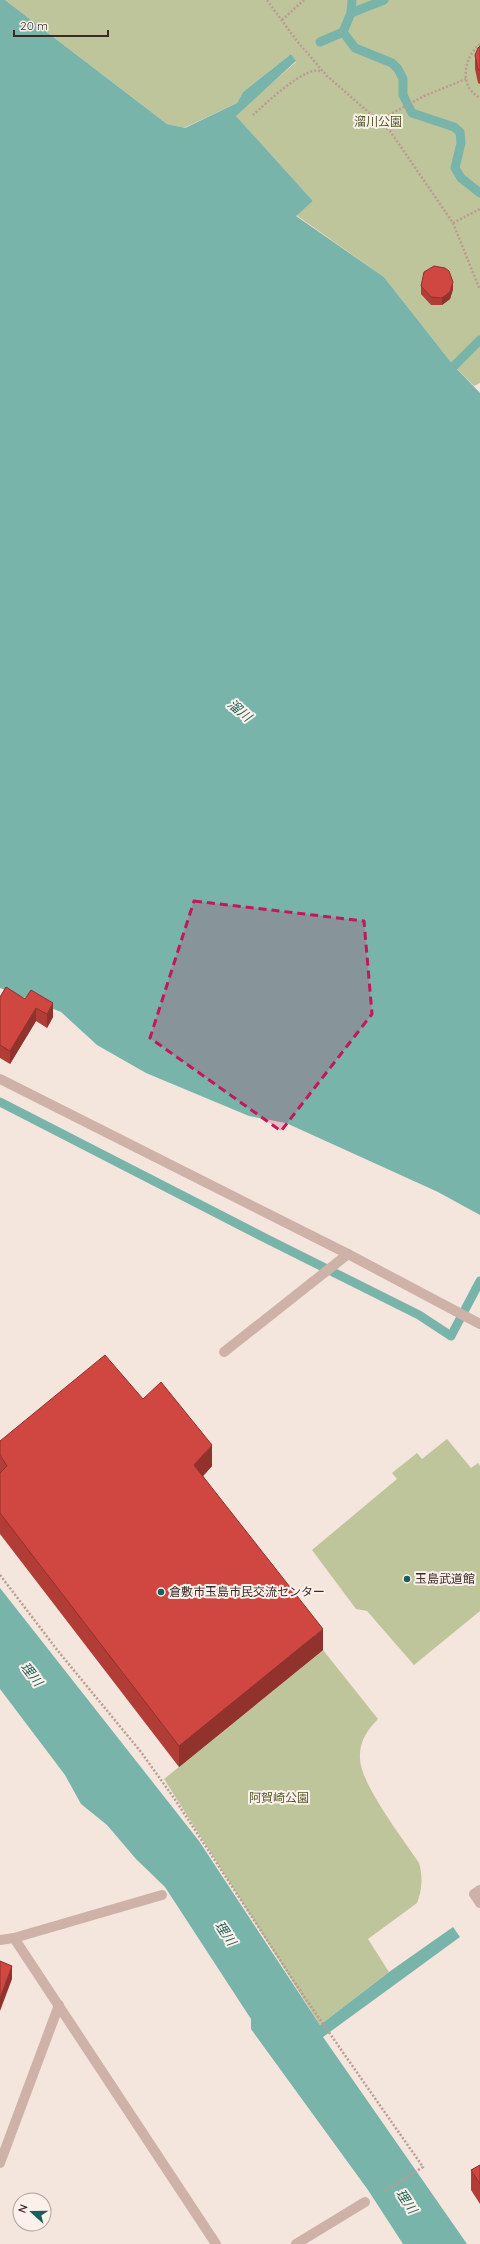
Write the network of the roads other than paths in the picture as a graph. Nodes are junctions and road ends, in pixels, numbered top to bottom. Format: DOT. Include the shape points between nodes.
graph roads {
  1 [pos="0,1080"];
  2 [pos="348,1254"];
  3 [pos="480,1324"];
  4 [pos="224,1352"];
  5 [pos="480,1890"];
  6 [pos="162,1895"];
  7 [pos="480,1903"];
  8 [pos="14,1938"];
  9 [pos="0,1940"];
  10 [pos="59,2005"];
  11 [pos="0,2163"];
  12 [pos="365,2202"];
  13 [pos="216,2244"];
  14 [pos="296,2244"];
  1 -- 2 [label="street"];
  2 -- 3 [label="street"];
  2 -- 4 [label="street"];
  5 -- 7 [label="street" via="474,1894"];
  6 -- 8 [label="street"];
  8 -- 9 [label="street"];
  8 -- 10 [label="street"];
  10 -- 11 [label="street"];
  10 -- 13 [label="street"];
  12 -- 14 [label="street"];
}
